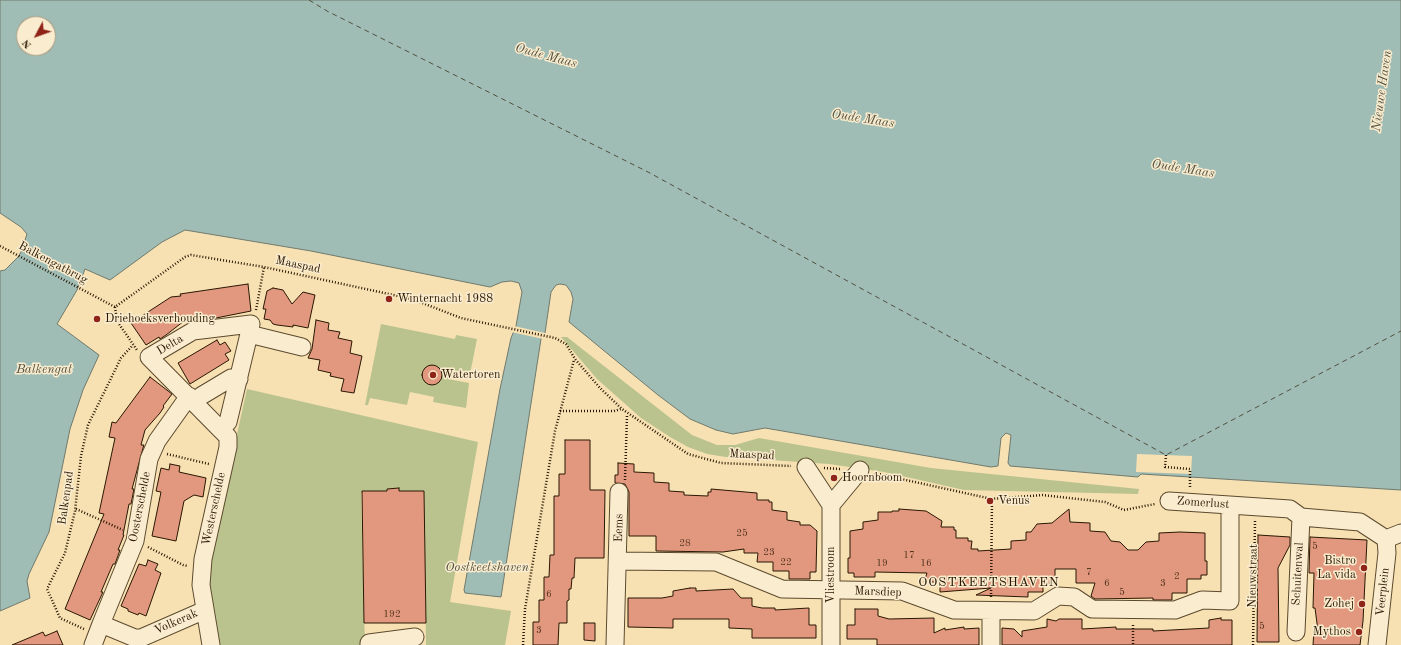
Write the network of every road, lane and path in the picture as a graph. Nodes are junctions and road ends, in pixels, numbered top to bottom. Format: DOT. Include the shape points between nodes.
graph roads {
  1 [pos="0,246"];
  2 [pos="264,267"];
  3 [pos="115,307"];
  4 [pos="250,329"];
  5 [pos="133,345"];
  6 [pos="302,347"];
  7 [pos="149,357"];
  8 [pos="574,359"];
  9 [pos="239,379"];
  10 [pos="195,396"];
  11 [pos="622,409"];
  12 [pos="560,411"];
  13 [pos="627,414"];
  14 [pos="221,430"];
  15 [pos="152,451"];
  16 [pos="1166,455"];
  17 [pos="223,467"];
  18 [pos="806,467"];
  19 [pos="860,470"];
  20 [pos="1190,482"];
  21 [pos="619,492"];
  22 [pos="992,499"];
  23 [pos="1170,501"];
  24 [pos="1230,504"];
  25 [pos="831,505"];
  26 [pos="1254,506"];
  27 [pos="76,509"];
  28 [pos="1301,517"];
  29 [pos="1394,536"];
  30 [pos="135,538"];
  31 [pos="618,561"];
  32 [pos="202,567"];
  33 [pos="831,590"];
  34 [pos="1202,600"];
  35 [pos="205,610"];
  36 [pos="1133,610"];
  37 [pos="991,611"];
  38 [pos="1296,632"];
  39 [pos="97,634"];
  40 [pos="415,637"];
  41 [pos="211,645"];
  42 [pos="369,645"];
  43 [pos="523,645"];
  44 [pos="615,645"];
  45 [pos="831,645"];
  46 [pos="991,645"];
  47 [pos="1133,645"];
  48 [pos="1253,645"];
  49 [pos="1377,645"];
  1 -- 3 [label="path, Balkengatbrug"];
  2 -- 3 [label="path, Maaspad" via="191,255"];
  2 -- 4 [label="path" via="255,318"];
  2 -- 8 [label="path, Maaspad" via="412,299 461,318 555,338 566,344"];
  3 -- 5 [label="path" via="117,321"];
  4 -- 6 [label="street, Delta"];
  4 -- 7 [label="street, Delta" via="193,331"];
  4 -- 9 [label="street"];
  5 -- 7 [label="path"];
  5 -- 27 [label="path, Balkenpad" via="122,358 88,426 81,456"];
  7 -- 10 [label="street, Delta"];
  8 -- 11 [label="path, Maaspad"];
  8 -- 12 [label="path"];
  9 -- 10 [label="street" via="231,378"];
  9 -- 14 [label="street" via="228,422"];
  10 -- 14 [label="street, Delta"];
  10 -- 15 [label="street, Oosterschelde" via="157,441"];
  11 -- 12 [label="path"];
  11 -- 13 [label="path, Maaspad"];
  12 -- 43 [label="path" via="525,609"];
  13 -- 18 [label="path, Maaspad" via="688,454 721,463"];
  13 -- 21 [label="path" via="625,487"];
  14 -- 17 [label="street, Westerschelde" via="228,437"];
  15 -- 17 [label="path"];
  15 -- 30 [label="street, Oosterschelde"];
  16 -- 20 [label="path" via="1165,467 1190,469"];
  17 -- 32 [label="street, Westerschelde"];
  18 -- 19 [label="path, Maaspad"];
  18 -- 25 [label="street"];
  19 -- 22 [label="path, Maaspad"];
  19 -- 25 [label="street"];
  21 -- 31 [label="street, Eems"];
  22 -- 23 [label="path, Zomerlust" via="1042,495 1105,502 1124,510"];
  22 -- 37 [label="path"];
  23 -- 24 [label="street, Zomerlust"];
  24 -- 26 [label="street, Zomerlust"];
  24 -- 34 [label="street, Nieuwstraat" via="1230,601"];
  25 -- 33 [label="street, Vliestroom"];
  26 -- 28 [label="street, Zomerlust" via="1290,509"];
  26 -- 48 [label="path, Nieuwstraat"];
  27 -- 30 [label="path"];
  27 -- 39 [label="path, Balkenpad" via="64,556 48,584 47,591 60,618"];
  28 -- 29 [label="street, Zomerlust" via="1360,522"];
  28 -- 38 [label="street, Schuitenwal"];
  29 -- 49 [label="street, Veerplein" via="1387,552"];
  30 -- 32 [label="path" via="183,565"];
  30 -- 39 [label="street, Oosterschelde"];
  31 -- 33 [label="street, Marsdiep" via="716,562 782,589"];
  31 -- 44 [label="street, Eems"];
  32 -- 35 [label="street, Westerschelde" via="201,585"];
  33 -- 37 [label="street, Marsdiep" via="902,591 954,610"];
  33 -- 45 [label="street, Vliestroom"];
  34 -- 36 [label="street, Marsdiep" via="1175,610"];
  35 -- 39 [label="street, Volkerak" via="141,638"];
  35 -- 41 [label="street, Westerschelde"];
  36 -- 37 [label="street, Marsdiep" via="1092,609 1074,597 1058,596 1034,610"];
  36 -- 47 [label="path"];
  37 -- 46 [label="street"];
  40 -- 42 [label="street" via="369,642"];
}
